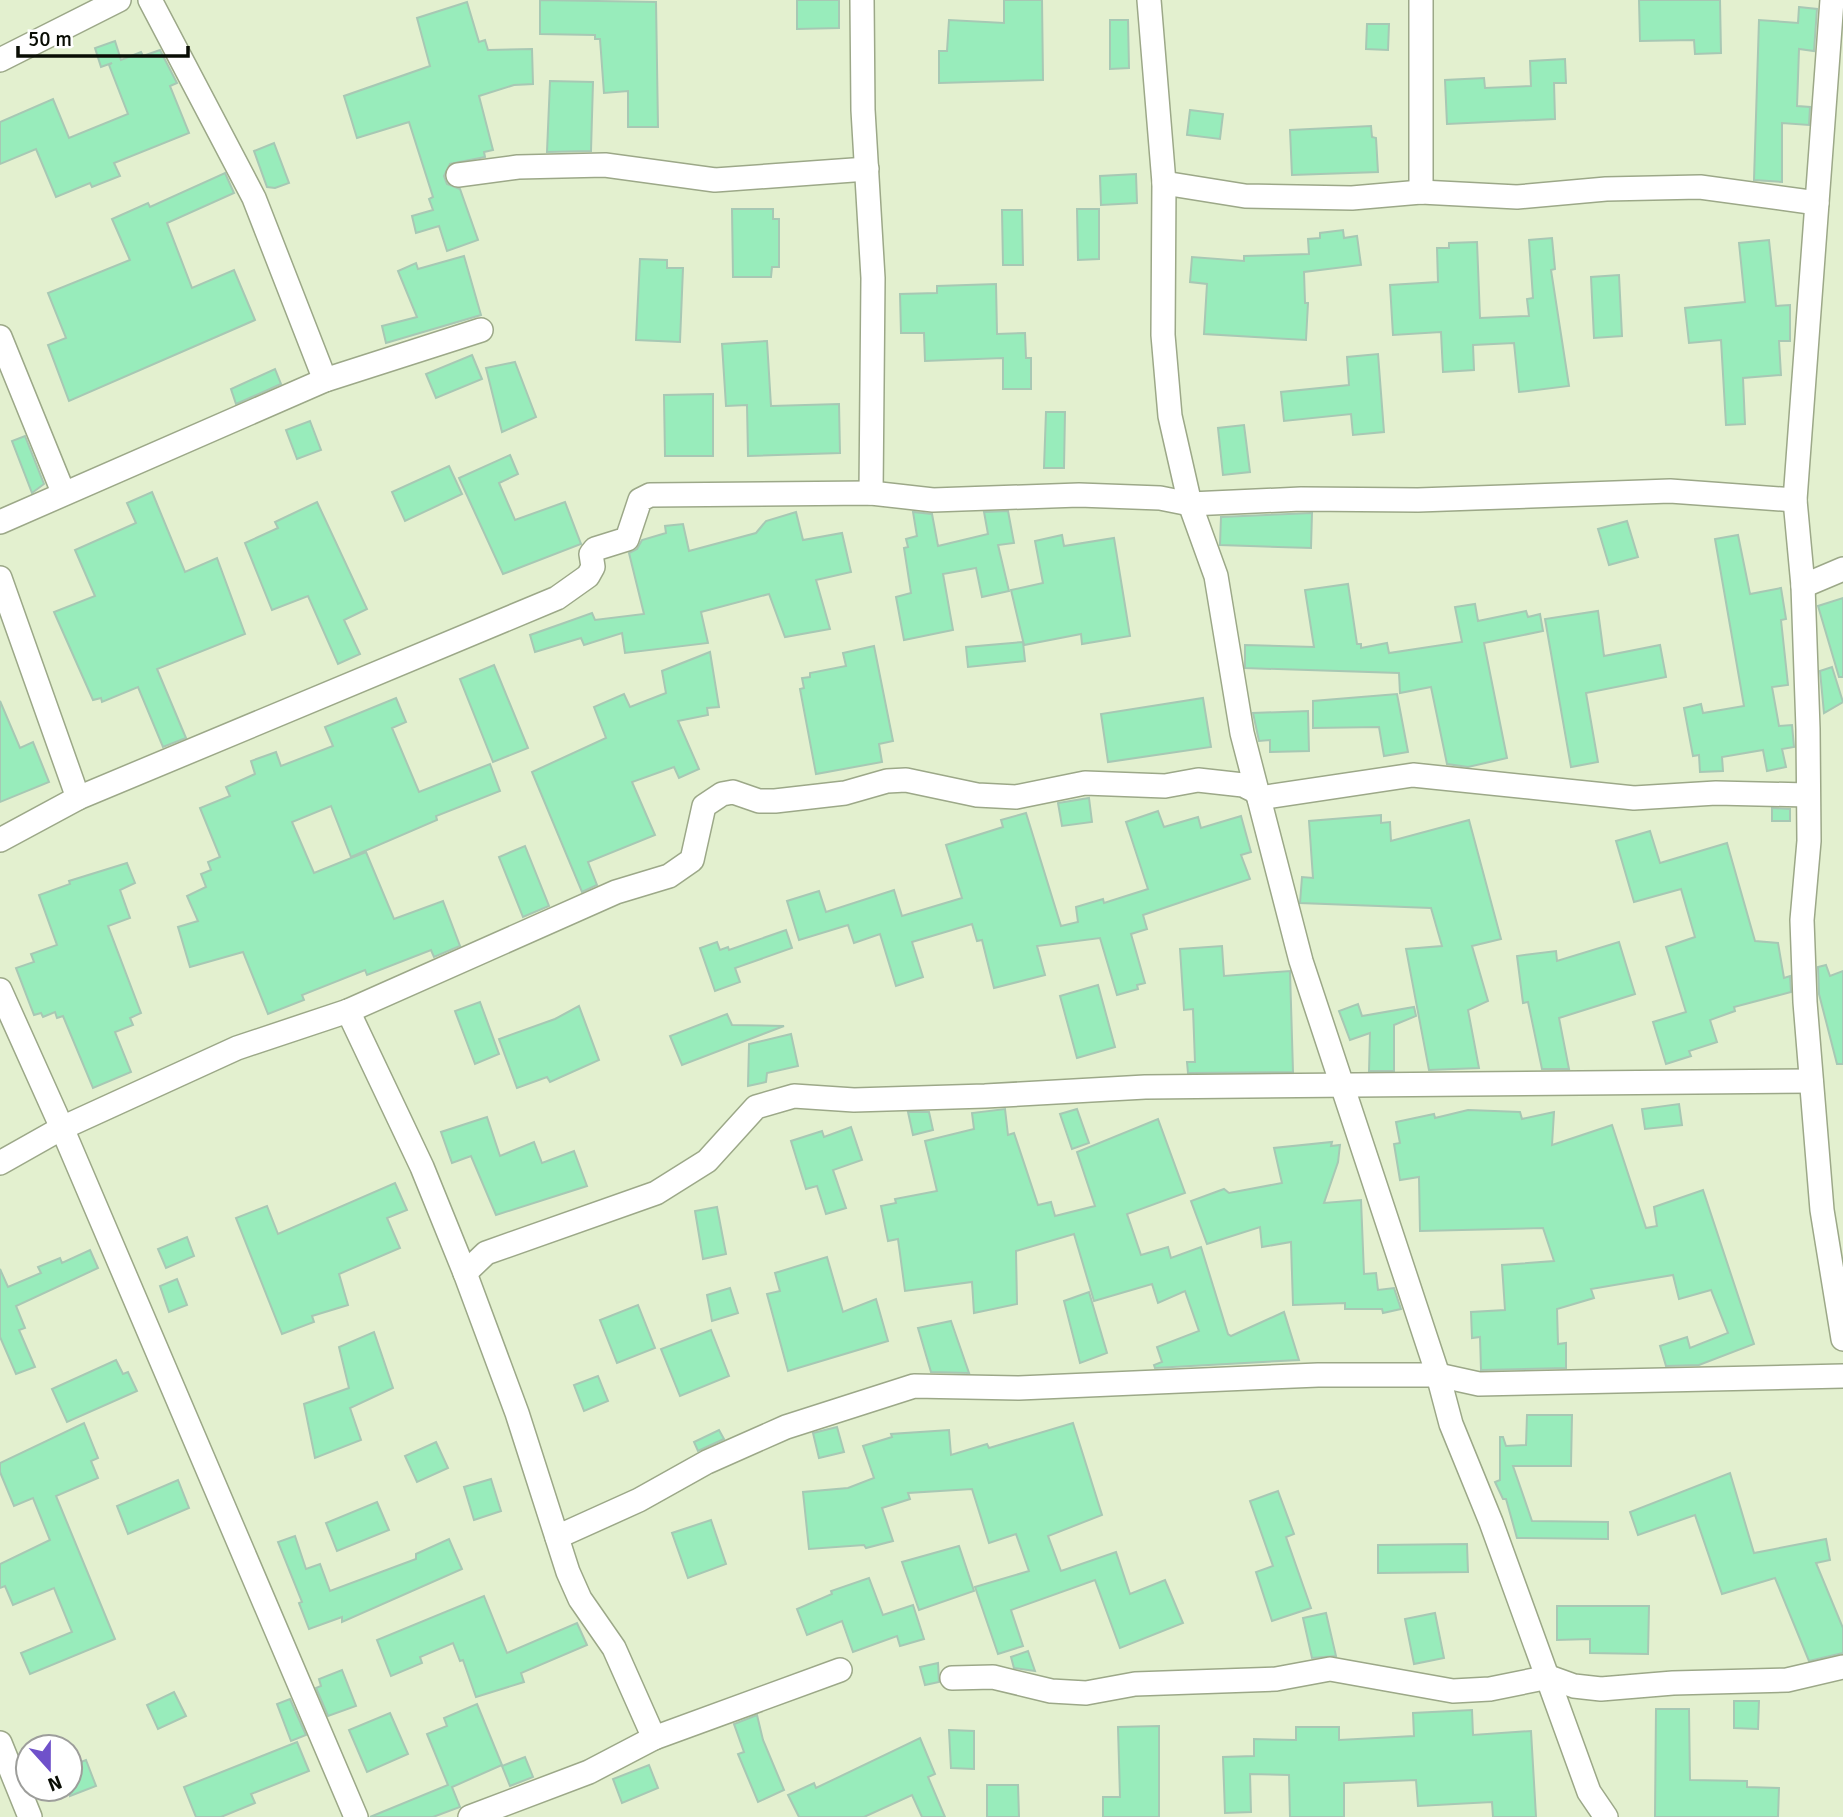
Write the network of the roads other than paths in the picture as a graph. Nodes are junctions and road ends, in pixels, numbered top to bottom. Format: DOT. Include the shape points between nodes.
graph roads {
  1 [pos="119,0"];
  2 [pos="150,0"];
  3 [pos="862,0"];
  4 [pos="1149,0"];
  5 [pos="1421,0"];
  6 [pos="1832,0"];
  7 [pos="0,60"];
  8 [pos="867,169"];
  9 [pos="458,176"];
  10 [pos="1164,183"];
  11 [pos="1421,192"];
  12 [pos="1817,203"];
  13 [pos="481,330"];
  14 [pos="0,337"];
  15 [pos="325,380"];
  16 [pos="63,492"];
  17 [pos="871,493"];
  18 [pos="1795,500"];
  19 [pos="1191,504"];
  20 [pos="0,522"];
  21 [pos="1843,569"];
  22 [pos="0,578"];
  23 [pos="1803,586"];
  24 [pos="1258,795"];
  25 [pos="1807,795"];
  26 [pos="78,798"];
  27 [pos="0,840"];
  28 [pos="0,990"];
  29 [pos="348,1011"];
  30 [pos="1811,1081"];
  31 [pos="1342,1087"];
  32 [pos="62,1128"];
  33 [pos="0,1163"];
  34 [pos="1843,1199"];
  35 [pos="1822,1209"];
  36 [pos="453,1244"];
  37 [pos="486,1253"];
  38 [pos="465,1273"];
  39 [pos="1843,1339"];
  40 [pos="1438,1375"];
  41 [pos="1843,1376"];
  42 [pos="557,1538"];
  43 [pos="1843,1667"];
  44 [pos="840,1670"];
  45 [pos="1549,1677"];
  46 [pos="953,1678"];
  47 [pos="654,1738"];
  48 [pos="0,1743"];
  49 [pos="30,1817"];
  50 [pos="356,1817"];
  51 [pos="470,1817"];
  52 [pos="1606,1817"];
  1 -- 7 [label="street"];
  2 -- 15 [label="street" via="254,198"];
  3 -- 8 [label="street"];
  4 -- 10 [label="street"];
  5 -- 11 [label="street"];
  6 -- 12 [label="street"];
  8 -- 9 [label="street" via="715,180 605,165 518,167"];
  8 -- 17 [label="street" via="874,371"];
  10 -- 11 [label="street" via="1245,195 1352,198"];
  10 -- 19 [label="street" via="1163,335 1170,416"];
  11 -- 12 [label="street" via="1517,197 1700,187"];
  12 -- 18 [label="street"];
  13 -- 15 [label="street"];
  14 -- 16 [label="street"];
  15 -- 16 [label="street"];
  16 -- 20 [label="street"];
  17 -- 19 [label="street" via="933,500 1106,496"];
  17 -- 26 [label="street" via="650,495 640,500 627,539 595,549 588,576 557,598"];
  18 -- 19 [label="street" via="1670,491"];
  18 -- 23 [label="street"];
  19 -- 24 [label="street" via="1216,576 1242,733"];
  21 -- 23 [label="street"];
  22 -- 26 [label="street"];
  23 -- 25 [label="street"];
  24 -- 25 [label="street" via="1413,775 1634,798 1716,793"];
  24 -- 29 [label="street" via="1243,786 1198,780 1166,786 1085,783 1016,797 906,780 775,801 722,794 704,806 696,849 684,868 616,892"];
  24 -- 31 [label="street" via="1301,961"];
  25 -- 30 [label="street" via="1802,920"];
  26 -- 27 [label="street"];
  28 -- 32 [label="street"];
  29 -- 32 [label="street" via="237,1048"];
  29 -- 36 [label="street"];
  30 -- 31 [label="street"];
  30 -- 35 [label="street"];
  31 -- 37 [label="street" via="1145,1087 769,1101 744,1116 707,1161 656,1193"];
  31 -- 40 [label="street"];
  32 -- 33 [label="street"];
  32 -- 50 [label="street"];
  34 -- 35 [label="street"];
  35 -- 39 [label="street"];
  36 -- 37 [label="street"];
  36 -- 38 [label="street"];
  37 -- 38 [label="street"];
  38 -- 42 [label="street"];
  40 -- 41 [label="street" via="1479,1384"];
  40 -- 42 [label="street" via="1019,1388 914,1386 786,1427"];
  40 -- 45 [label="street" via="1451,1424"];
  42 -- 47 [label="street" via="580,1600 614,1647"];
  43 -- 45 [label="street" via="1787,1680 1601,1689"];
  44 -- 47 [label="street"];
  45 -- 46 [label="street" via="1453,1691 1329,1670 1276,1679 1135,1684 1086,1693 1051,1691 993,1677"];
  45 -- 52 [label="street" via="1589,1792"];
  47 -- 51 [label="street" via="589,1772"];
  48 -- 49 [label="street"];
}
